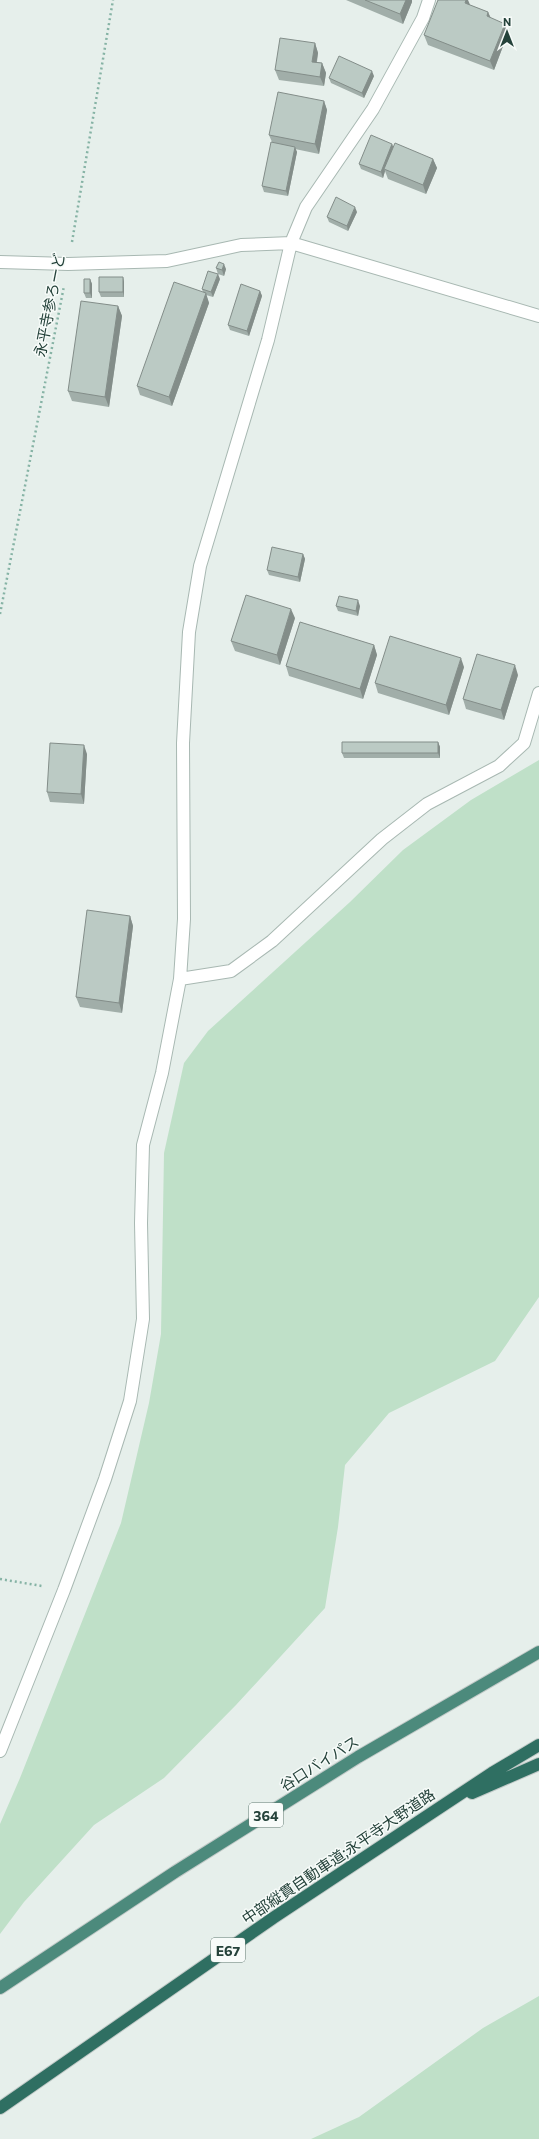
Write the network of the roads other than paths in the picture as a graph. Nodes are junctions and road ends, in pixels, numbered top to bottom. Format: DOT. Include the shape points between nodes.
graph roads {
  1 [pos="429,0"];
  2 [pos="291,244"];
  3 [pos="0,262"];
  4 [pos="539,316"];
  5 [pos="539,693"];
  6 [pos="180,980"];
  7 [pos="539,1652"];
  8 [pos="539,1745"];
  9 [pos="0,1751"];
  10 [pos="539,1764"];
  11 [pos="440,1807"];
  12 [pos="0,1988"];
  13 [pos="0,2108"];
  1 -- 2 [label="street" via="373,109 306,207"];
  2 -- 3 [label="street" via="241,245 166,261 68,264"];
  2 -- 4 [label="street"];
  2 -- 6 [label="street" via="268,340 200,566 189,632 183,744 184,919"];
  5 -- 6 [label="street" via="524,744 499,766 427,804 382,839 272,941 230,971"];
  6 -- 9 [label="street" via="162,1073 143,1145 143,1319 130,1401 105,1480"];
  7 -- 12 [label="highway, 谷口バイパス / 364" via="352,1762 174,1872"];
  8 -- 11 [label="highway, 中部縦貫自動車道;永平寺大野道路 / E67"];
  10 -- 11 [label="highway"];
  11 -- 13 [label="highway, 中部縦貫自動車道;永平寺大野道路 / E67" via="273,1918"];
}
